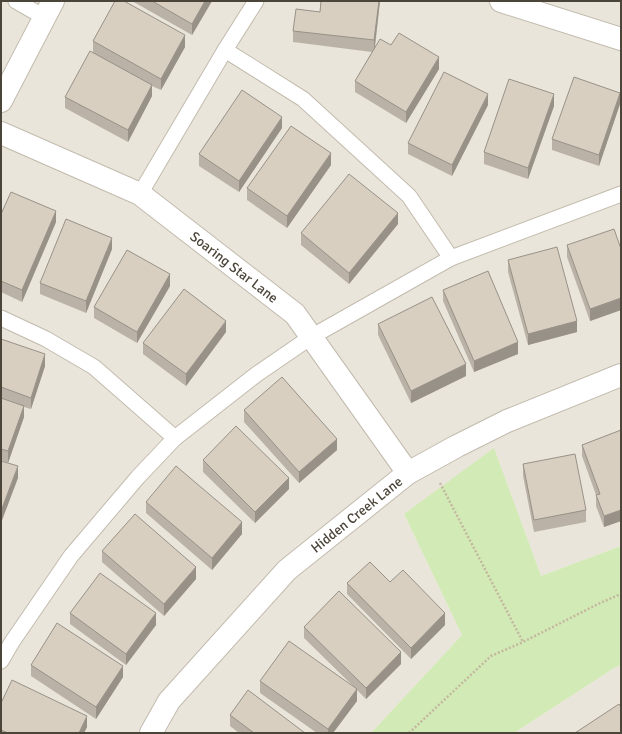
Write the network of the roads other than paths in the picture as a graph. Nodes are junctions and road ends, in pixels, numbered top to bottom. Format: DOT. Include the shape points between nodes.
graph roads {
  1 [pos="16,1"];
  2 [pos="256,1"];
  3 [pos="501,1"];
  4 [pos="49,9"];
  5 [pos="621,39"];
  6 [pos="225,50"];
  7 [pos="1,101"];
  8 [pos="1,133"];
  9 [pos="140,194"];
  10 [pos="621,194"];
  11 [pos="451,258"];
  12 [pos="1,318"];
  13 [pos="311,337"];
  14 [pos="621,375"];
  15 [pos="175,438"];
  16 [pos="408,473"];
  17 [pos="1,661"];
  18 [pos="152,733"];
  1 -- 4 [label="lane"];
  2 -- 6 [label="lane"];
  3 -- 5 [label="street"];
  4 -- 7 [label="street"];
  6 -- 9 [label="lane"];
  6 -- 11 [label="lane" via="303,99 409,196"];
  8 -- 9 [label="street, Soaring Star Lane"];
  9 -- 13 [label="street, Soaring Star Lane" via="295,314"];
  10 -- 11 [label="lane"];
  11 -- 13 [label="lane"];
  12 -- 15 [label="lane" via="46,339 94,367"];
  13 -- 15 [label="lane" via="257,374"];
  13 -- 16 [label="street, Soaring Star Lane"];
  14 -- 16 [label="street, Hidden Creek Lane" via="507,421"];
  15 -- 17 [label="lane" via="71,556"];
  16 -- 18 [label="street, Hidden Creek Lane" via="287,570 169,701"];
}
